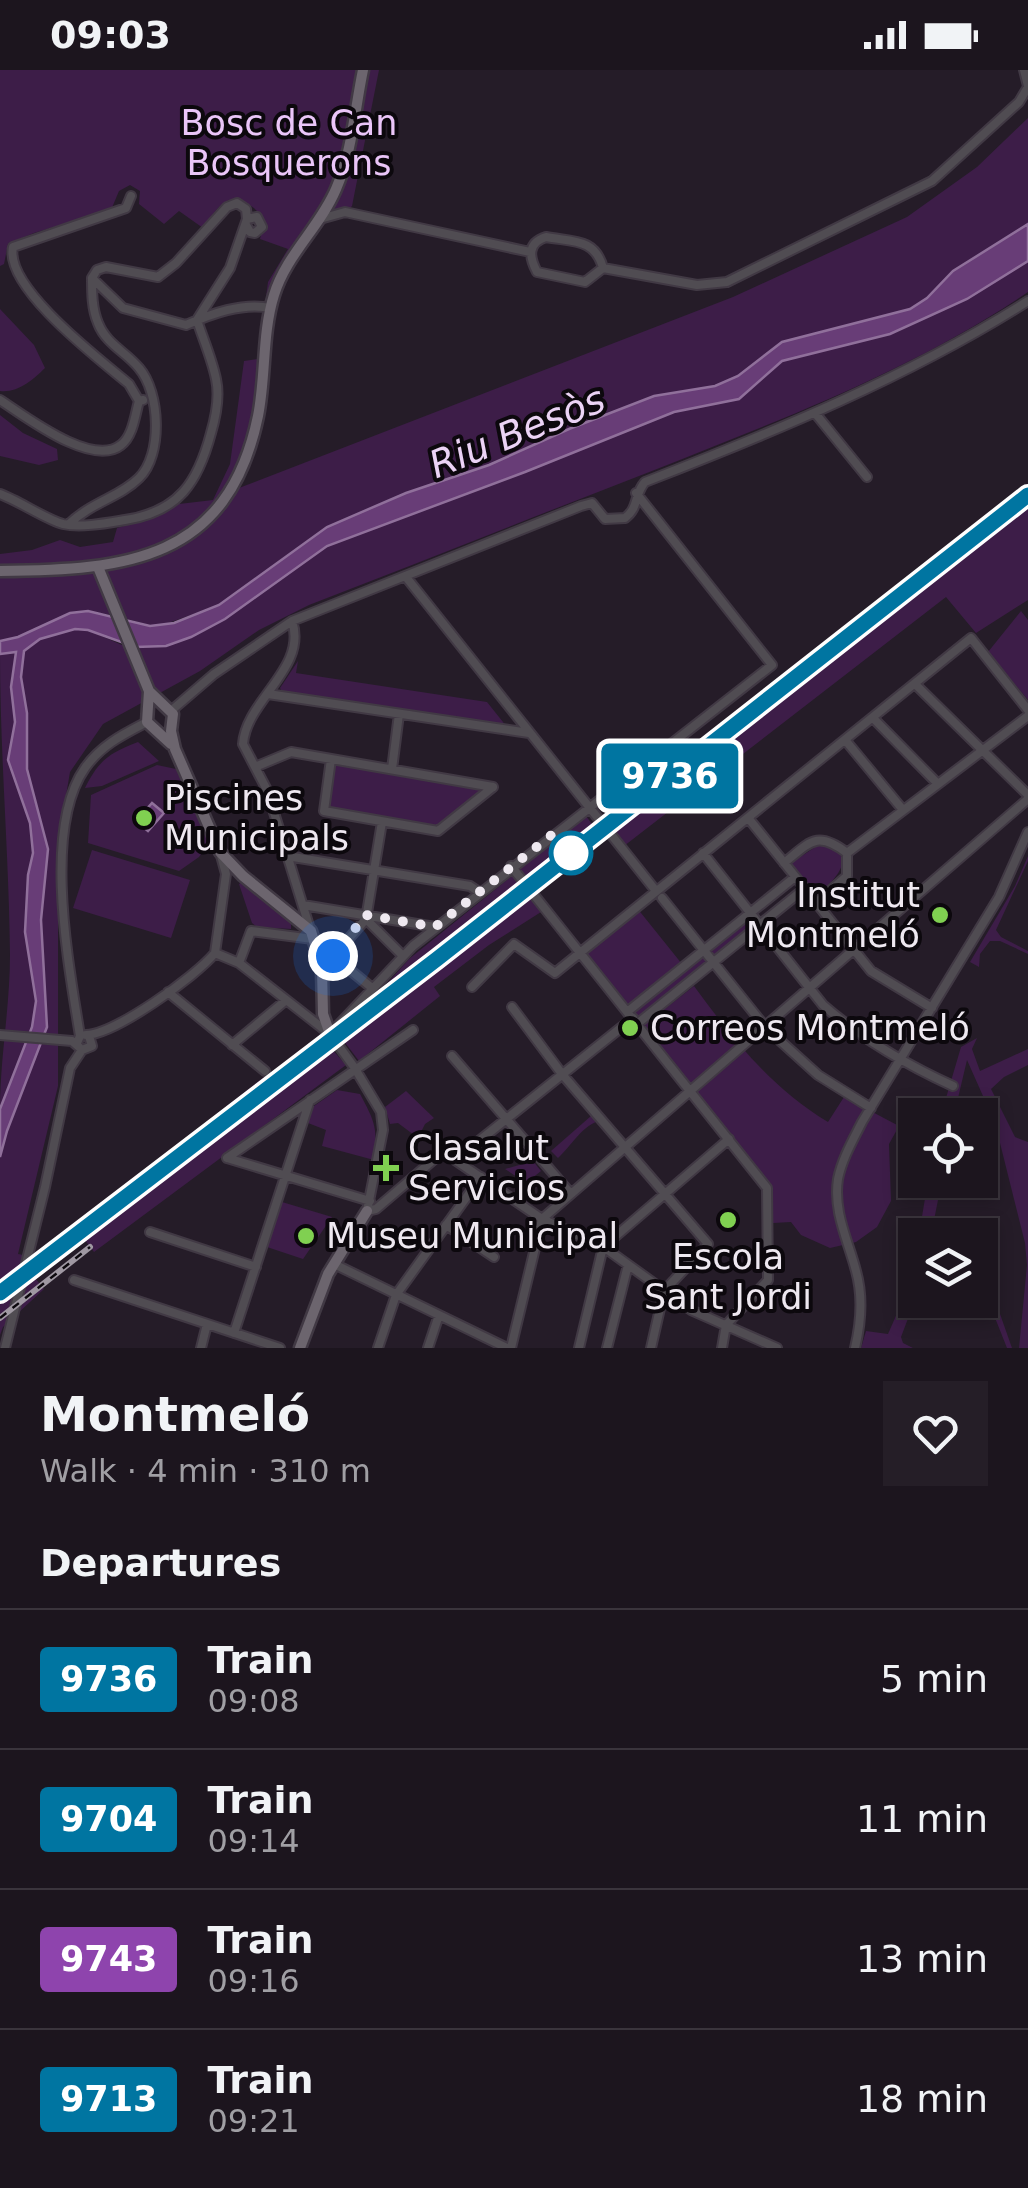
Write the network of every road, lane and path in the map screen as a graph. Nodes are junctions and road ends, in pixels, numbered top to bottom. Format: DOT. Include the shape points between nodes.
graph roads {
  1 [pos="363,70"];
  2 [pos="1024,70"];
  3 [pos="1028,86"];
  4 [pos="336,190"];
  5 [pos="131,196"];
  6 [pos="345,212"];
  7 [pos="318,219"];
  8 [pos="530,252"];
  9 [pos="603,268"];
  10 [pos="92,278"];
  11 [pos="1028,301"];
  12 [pos="270,308"];
  13 [pos="196,320"];
  14 [pos="152,398"];
  15 [pos="0,400"];
  16 [pos="139,401"];
  17 [pos="815,412"];
  18 [pos="868,477"];
  19 [pos="636,493"];
  20 [pos="0,496"];
  21 [pos="69,524"];
  22 [pos="122,563"];
  23 [pos="98,567"];
  24 [pos="0,570"];
  25 [pos="73,570"];
  26 [pos="406,577"];
  27 [pos="105,589"];
  28 [pos="292,621"];
  29 [pos="915,684"];
  30 [pos="149,692"];
  31 [pos="268,694"];
  32 [pos="168,707"];
  33 [pos="1028,713"];
  34 [pos="399,714"];
  35 [pos="147,717"];
  36 [pos="873,718"];
  37 [pos="171,726"];
  38 [pos="159,731"];
  39 [pos="528,733"];
  40 [pos="846,740"];
  41 [pos="175,749"];
  42 [pos="982,751"];
  43 [pos="332,759"];
  44 [pos="255,766"];
  45 [pos="392,769"];
  46 [pos="938,784"];
  47 [pos="1028,797"];
  48 [pos="587,807"];
  49 [pos="903,810"];
  50 [pos="749,819"];
  51 [pos="382,822"];
  52 [pos="1028,832"];
  53 [pos="847,853"];
  54 [pos="702,854"];
  55 [pos="287,856"];
  56 [pos="784,863"];
  57 [pos="512,866"];
  58 [pos="375,869"];
  59 [pos="230,871"];
  60 [pos="795,877"];
  61 [pos="804,889"];
  62 [pos="479,892"];
  63 [pos="659,894"];
  64 [pos="816,903"];
  65 [pos="303,904"];
  66 [pos="749,912"];
  67 [pos="366,917"];
  68 [pos="760,926"];
  69 [pos="435,927"];
  70 [pos="311,934"];
  71 [pos="344,943"];
  72 [pos="704,950"];
  73 [pos="852,950"];
  74 [pos="579,952"];
  75 [pos="214,953"];
  76 [pos="333,956"];
  77 [pos="403,956"];
  78 [pos="714,963"];
  79 [pos="239,964"];
  80 [pos="322,968"];
  81 [pos="472,987"];
  82 [pos="372,988"];
  83 [pos="808,988"];
  84 [pos="168,992"];
  85 [pos="284,1001"];
  86 [pos="512,1007"];
  87 [pos="932,1008"];
  88 [pos="318,1018"];
  89 [pos="632,1018"];
  90 [pos="764,1026"];
  91 [pos="413,1030"];
  92 [pos="330,1034"];
  93 [pos="3,1035"];
  94 [pos="82,1041"];
  95 [pos="232,1044"];
  96 [pos="452,1056"];
  97 [pos="902,1058"];
  98 [pos="354,1068"];
  99 [pos="265,1071"];
  100 [pos="562,1074"];
  101 [pos="953,1086"];
  102 [pos="690,1090"];
  103 [pos="310,1100"];
  104 [pos="871,1108"];
  105 [pos="507,1119"];
  106 [pos="728,1139"];
  107 [pos="625,1147"];
  108 [pos="438,1156"];
  109 [pos="287,1176"];
  110 [pos="480,1177"];
  111 [pos="571,1194"];
  112 [pos="665,1194"];
  113 [pos="369,1206"];
  114 [pos="542,1219"];
  115 [pos="446,1224"];
  116 [pos="150,1232"];
  117 [pos="603,1247"];
  118 [pos="494,1257"];
  119 [pos="334,1264"];
  120 [pos="628,1264"];
  121 [pos="256,1267"];
  122 [pos="74,1280"];
  123 [pos="664,1290"];
  124 [pos="396,1294"];
  125 [pos="439,1315"];
  126 [pos="207,1324"];
  127 [pos="726,1326"];
  128 [pos="234,1333"];
  129 [pos="5,1348"];
  130 [pos="201,1348"];
  131 [pos="280,1348"];
  132 [pos="300,1348"];
  133 [pos="378,1348"];
  134 [pos="428,1348"];
  135 [pos="509,1348"];
  136 [pos="579,1348"];
  137 [pos="607,1348"];
  138 [pos="650,1348"];
  139 [pos="722,1348"];
  140 [pos="777,1348"];
  141 [pos="855,1348"];
  1 -- 4 [label="street"];
  2 -- 3 [label="street"];
  3 -- 9 [label="street" via="1019,102 932,181 727,282 697,286"];
  4 -- 6 [label="street"];
  4 -- 7 [label="street"];
  5 -- 16 [label="street" via="126,208 13,247 10,258 31,296"];
  6 -- 7 [label="street"];
  6 -- 8 [label="street"];
  7 -- 12 [label="street" via="285,268"];
  8 -- 9 [label="street" via="537,272 586,282"];
  8 -- 9 [label="street" via="546,237 589,245"];
  10 -- 13 [label="street" via="123,308 186,325"];
  10 -- 13 [label="street" via="106,267 158,277 237,203 247,221 230,268"];
  10 -- 14 [label="street" via="97,322 146,378"];
  11 -- 17 [label="street" via="961,344"];
  12 -- 13 [label="street" via="257,305"];
  12 -- 22 [label="street" via="258,417 226,499 166,548"];
  13 -- 21 [label="street" via="218,401 195,480 156,512"];
  14 -- 16 [label="street"];
  14 -- 21 [label="street" via="154,440 142,475"];
  15 -- 16 [label="street" via="78,446 106,450 128,436"];
  17 -- 18 [label="street"];
  17 -- 19 [label="street" via="644,482"];
  19 -- 26 [label="street" via="635,508 619,520 599,516 592,503"];
  19 -- 48 [label="street" via="772,665"];
  20 -- 21 [label="street"];
  22 -- 23 [label="street"];
  22 -- 27 [label="street" via="105,579"];
  23 -- 25 [label="street"];
  23 -- 27 [label="street"];
  24 -- 25 [label="street"];
  25 -- 27 [label="street" via="87,572"];
  26 -- 28 [label="street"];
  26 -- 39 [label="street"];
  27 -- 30 [label="street"];
  28 -- 31 [label="street" via="296,643"];
  28 -- 32 [label="street"];
  29 -- 33 [label="street" via="971,638"];
  29 -- 36 [label="street"];
  29 -- 42 [label="street"];
  30 -- 32 [label="street"];
  30 -- 35 [label="street"];
  31 -- 34 [label="street"];
  31 -- 44 [label="street" via="243,738"];
  32 -- 35 [label="street" via="153,706"];
  32 -- 37 [label="street"];
  33 -- 42 [label="street"];
  34 -- 39 [label="street"];
  34 -- 45 [label="street"];
  35 -- 38 [label="street"];
  35 -- 94 [label="street" via="85,767 63,839 66,954"];
  36 -- 40 [label="street"];
  36 -- 46 [label="street"];
  37 -- 38 [label="street"];
  37 -- 41 [label="street"];
  38 -- 41 [label="street"];
  39 -- 48 [label="street"];
  40 -- 49 [label="street"];
  40 -- 50 [label="street"];
  41 -- 59 [label="street"];
  42 -- 46 [label="street"];
  42 -- 47 [label="street"];
  43 -- 44 [label="street" via="285,752"];
  43 -- 45 [label="street"];
  43 -- 51 [label="street" via="324,811"];
  44 -- 55 [label="street"];
  45 -- 51 [label="street" via="493,788 438,831"];
  46 -- 49 [label="street"];
  47 -- 73 [label="street"];
  48 -- 57 [label="street"];
  48 -- 63 [label="street"];
  49 -- 53 [label="street"];
  50 -- 54 [label="street"];
  50 -- 56 [label="street"];
  51 -- 58 [label="street"];
  52 -- 87 [label="street" via="999,897"];
  53 -- 56 [label="street" via="822,839"];
  53 -- 64 [label="street" via="847,876"];
  54 -- 63 [label="street"];
  54 -- 66 [label="street"];
  55 -- 58 [label="street"];
  55 -- 65 [label="street"];
  56 -- 60 [label="street"];
  57 -- 62 [label="street"];
  57 -- 74 [label="street"];
  58 -- 62 [label="street"];
  58 -- 67 [label="street"];
  59 -- 70 [label="street"];
  59 -- 75 [label="street"];
  60 -- 61 [label="street"];
  60 -- 66 [label="street"];
  61 -- 64 [label="street"];
  61 -- 68 [label="street"];
  62 -- 69 [label="street"];
  63 -- 72 [label="street"];
  63 -- 74 [label="street"];
  64 -- 73 [label="street"];
  65 -- 67 [label="street"];
  65 -- 70 [label="street"];
  66 -- 68 [label="street"];
  66 -- 72 [label="street"];
  67 -- 69 [label="street"];
  67 -- 71 [label="street"];
  67 -- 77 [label="street"];
  68 -- 78 [label="street"];
  68 -- 83 [label="street"];
  69 -- 77 [label="street"];
  70 -- 71 [label="street"];
  70 -- 79 [label="street" via="251,932"];
  70 -- 80 [label="street"];
  71 -- 76 [label="street"];
  72 -- 78 [label="street"];
  72 -- 89 [label="street"];
  73 -- 83 [label="street"];
  73 -- 87 [label="street" via="871,971"];
  74 -- 81 [label="street" via="554,973 514,944"];
  74 -- 89 [label="street"];
  75 -- 79 [label="street"];
  75 -- 84 [label="street"];
  76 -- 80 [label="street"];
  76 -- 82 [label="street"];
  77 -- 82 [label="street"];
  78 -- 89 [label="street"];
  78 -- 90 [label="street"];
  79 -- 85 [label="street"];
  80 -- 88 [label="street"];
  82 -- 92 [label="street"];
  83 -- 90 [label="street"];
  83 -- 97 [label="street" via="843,1022"];
  84 -- 94 [label="street"];
  84 -- 95 [label="street"];
  85 -- 88 [label="street"];
  85 -- 95 [label="street"];
  86 -- 100 [label="street"];
  87 -- 97 [label="street"];
  88 -- 92 [label="street"];
  89 -- 100 [label="street"];
  89 -- 102 [label="street"];
  90 -- 102 [label="street"];
  90 -- 104 [label="street" via="818,1075"];
  91 -- 98 [label="street"];
  92 -- 98 [label="street"];
  93 -- 94 [label="street"];
  94 -- 129 [label="street" via="70,1068"];
  95 -- 99 [label="street"];
  96 -- 105 [label="street"];
  97 -- 101 [label="street"];
  97 -- 104 [label="street"];
  98 -- 103 [label="street"];
  98 -- 113 [label="street" via="383,1130"];
  100 -- 105 [label="street"];
  100 -- 107 [label="street"];
  102 -- 106 [label="street"];
  102 -- 107 [label="street"];
  103 -- 109 [label="street"];
  103 -- 109 [label="street" via="227,1158"];
  104 -- 141 [label="street" via="845,1156 837,1196 858,1274"];
  105 -- 110 [label="street" via="456,1160"];
  105 -- 111 [label="street"];
  106 -- 112 [label="street"];
  106 -- 127 [label="street" via="767,1188 768,1280"];
  107 -- 111 [label="street"];
  107 -- 112 [label="street"];
  108 -- 113 [label="street" via="376,1209"];
  109 -- 113 [label="street"];
  109 -- 121 [label="street"];
  110 -- 114 [label="street"];
  110 -- 115 [label="street"];
  111 -- 114 [label="street"];
  112 -- 117 [label="street"];
  112 -- 123 [label="street" via="708,1244"];
  113 -- 119 [label="street"];
  114 -- 117 [label="street"];
  114 -- 135 [label="street"];
  115 -- 118 [label="street"];
  115 -- 124 [label="street"];
  116 -- 121 [label="street"];
  117 -- 120 [label="street"];
  117 -- 136 [label="street"];
  119 -- 124 [label="street"];
  119 -- 132 [label="street"];
  120 -- 123 [label="street"];
  120 -- 137 [label="street"];
  121 -- 128 [label="street"];
  122 -- 126 [label="street"];
  123 -- 127 [label="street"];
  123 -- 138 [label="street"];
  124 -- 125 [label="street"];
  124 -- 133 [label="street"];
  125 -- 134 [label="street"];
  125 -- 135 [label="street"];
  126 -- 128 [label="street"];
  126 -- 130 [label="street"];
  127 -- 139 [label="street"];
  127 -- 140 [label="street"];
  128 -- 131 [label="street"];
}
